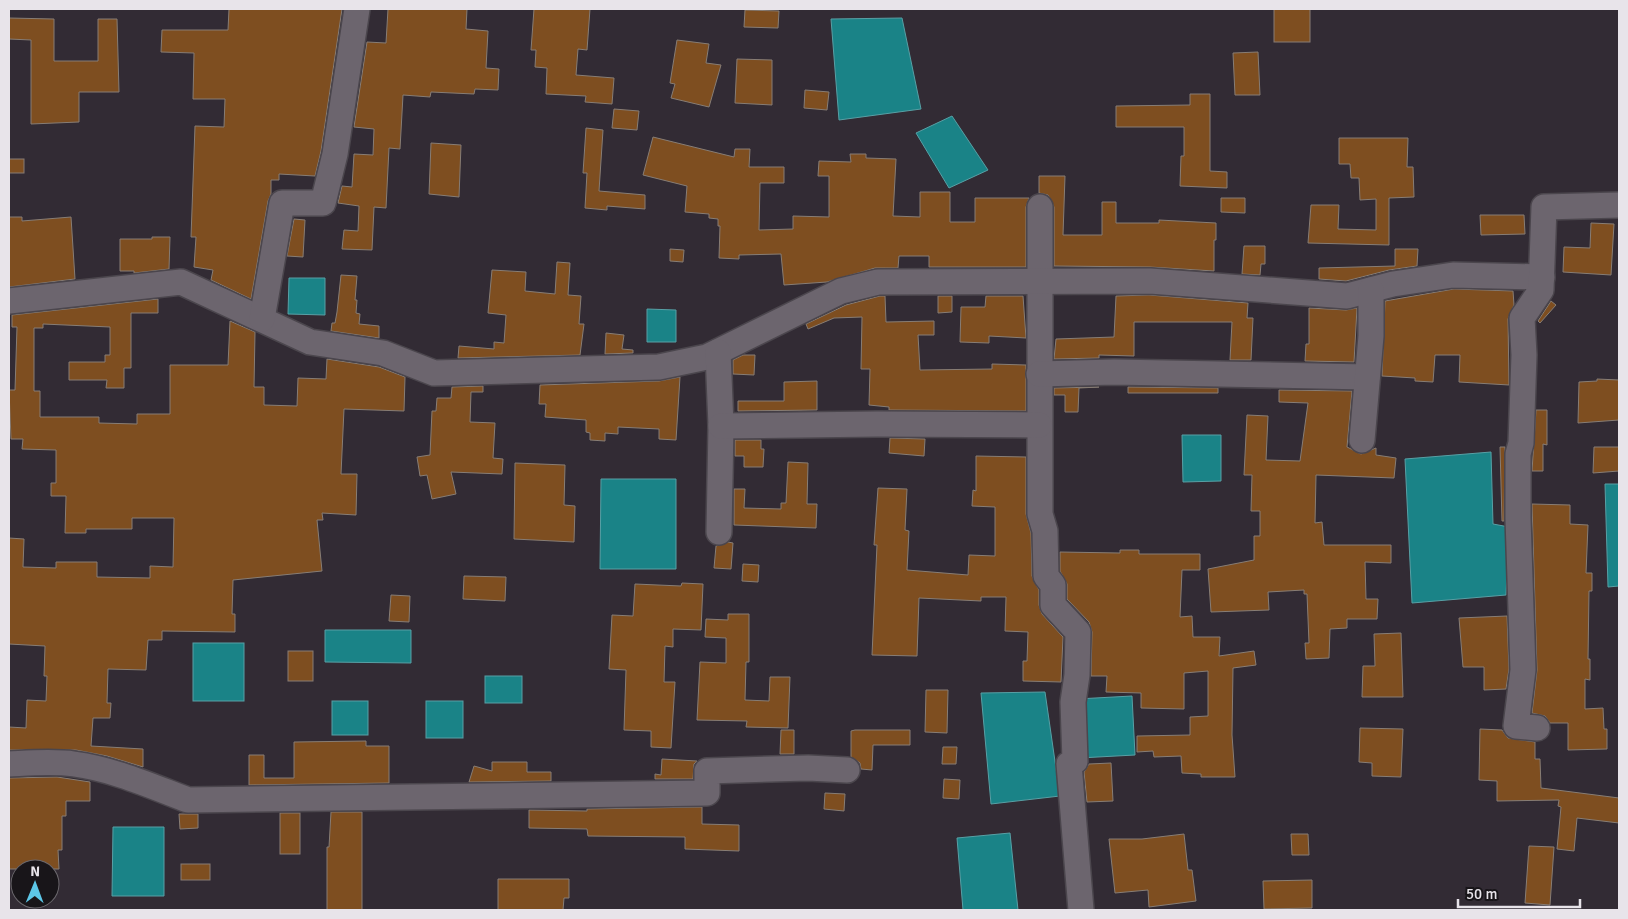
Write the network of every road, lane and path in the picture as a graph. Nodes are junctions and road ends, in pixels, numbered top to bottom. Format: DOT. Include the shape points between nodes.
graph roads {
  1 [pos="356,9"];
  2 [pos="1619,205"];
  3 [pos="1040,207"];
  4 [pos="1542,277"];
  5 [pos="1040,280"];
  6 [pos="1371,290"];
  7 [pos="9,301"];
  8 [pos="262,319"];
  9 [pos="718,352"];
  10 [pos="1038,374"];
  11 [pos="1367,377"];
  12 [pos="1039,425"];
  13 [pos="721,426"];
  14 [pos="1362,440"];
  15 [pos="719,532"];
  16 [pos="1537,728"];
  17 [pos="9,764"];
  18 [pos="847,770"];
  19 [pos="1081,910"];
  1 -- 8 [label="street" via="335,154 323,203 282,203"];
  2 -- 4 [label="street" via="1544,207"];
  3 -- 5 [label="street"];
  4 -- 6 [label="street" via="1453,275"];
  4 -- 16 [label="street" via="1541,290 1522,318 1524,355 1518,463 1523,670 1516,726"];
  5 -- 6 [label="street" via="1150,281 1347,296"];
  5 -- 9 [label="street" via="878,282 842,291"];
  5 -- 10 [label="street"];
  6 -- 11 [label="street"];
  7 -- 8 [label="street" via="181,282"];
  8 -- 9 [label="street" via="310,342 383,353 434,373 659,367"];
  9 -- 13 [label="street"];
  10 -- 11 [label="street" via="1114,372"];
  10 -- 12 [label="street"];
  11 -- 14 [label="street"];
  12 -- 13 [label="street"];
  12 -- 19 [label="street" via="1040,514 1045,531 1046,576 1053,585 1053,605 1078,632 1073,702 1076,761 1069,764"];
  13 -- 15 [label="street"];
  17 -- 18 [label="street" via="74,764 140,782 188,800 707,793 707,771"];
}
